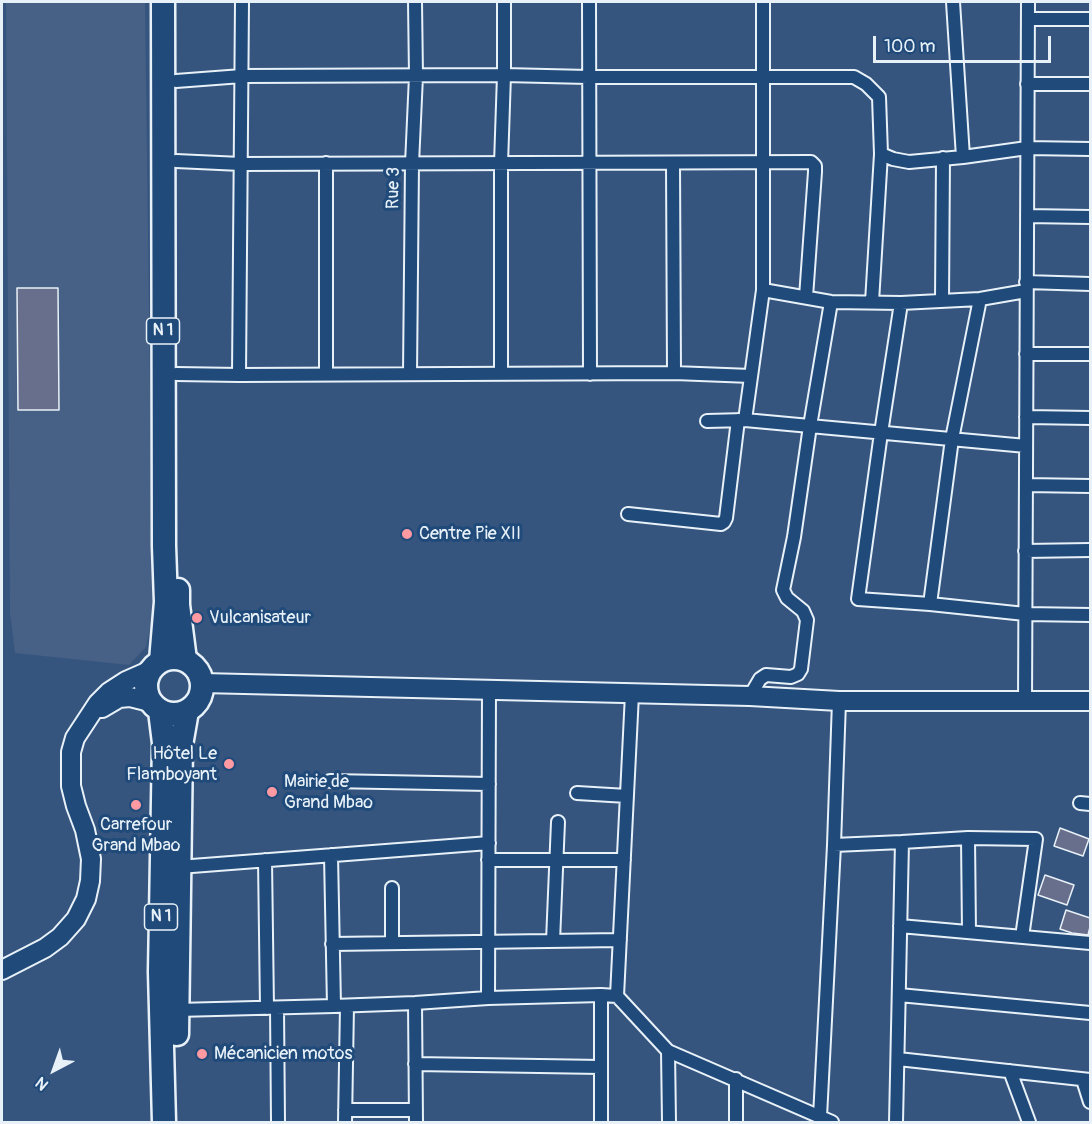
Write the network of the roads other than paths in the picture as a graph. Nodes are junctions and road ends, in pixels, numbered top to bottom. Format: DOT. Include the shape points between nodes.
graph roads {
  1 [pos="163,2"];
  2 [pos="175,2"];
  3 [pos="242,2"];
  4 [pos="415,2"];
  5 [pos="504,2"];
  6 [pos="589,2"];
  7 [pos="763,2"];
  8 [pos="952,2"];
  9 [pos="1028,2"];
  10 [pos="1028,19"];
  11 [pos="1090,19"];
  12 [pos="416,75"];
  13 [pos="504,75"];
  14 [pos="242,76"];
  15 [pos="588,77"];
  16 [pos="763,78"];
  17 [pos="176,81"];
  18 [pos="1027,84"];
  19 [pos="1090,84"];
  20 [pos="1027,148"];
  21 [pos="1090,149"];
  22 [pos="881,154"];
  23 [pos="963,157"];
  24 [pos="944,158"];
  25 [pos="176,161"];
  26 [pos="674,163"];
  27 [pos="763,163"];
  28 [pos="242,164"];
  29 [pos="326,164"];
  30 [pos="412,164"];
  31 [pos="501,164"];
  32 [pos="589,164"];
  33 [pos="1027,216"];
  34 [pos="1090,217"];
  35 [pos="1090,284"];
  36 [pos="1026,287"];
  37 [pos="763,290"];
  38 [pos="806,297"];
  39 [pos="980,299"];
  40 [pos="942,301"];
  41 [pos="831,302"];
  42 [pos="872,302"];
  43 [pos="901,303"];
  44 [pos="1026,354"];
  45 [pos="1090,354"];
  46 [pos="674,373"];
  47 [pos="176,374"];
  48 [pos="326,374"];
  49 [pos="410,374"];
  50 [pos="501,374"];
  51 [pos="590,374"];
  52 [pos="239,375"];
  53 [pos="751,376"];
  54 [pos="1026,417"];
  55 [pos="1090,418"];
  56 [pos="741,420"];
  57 [pos="707,421"];
  58 [pos="810,426"];
  59 [pos="881,433"];
  60 [pos="952,439"];
  61 [pos="1026,446"];
  62 [pos="1026,485"];
  63 [pos="1090,486"];
  64 [pos="628,514"];
  65 [pos="1090,550"];
  66 [pos="1025,551"];
  67 [pos="930,604"];
  68 [pos="1025,614"];
  69 [pos="1090,615"];
  70 [pos="185,660"];
  71 [pos="156,665"];
  72 [pos="202,683"];
  73 [pos="489,690"];
  74 [pos="632,694"];
  75 [pos="750,696"];
  76 [pos="839,701"];
  77 [pos="1090,701"];
  78 [pos="1025,702"];
  79 [pos="155,706"];
  80 [pos="187,711"];
  81 [pos="90,716"];
  82 [pos="330,781"];
  83 [pos="489,784"];
  84 [pos="577,793"];
  85 [pos="627,796"];
  86 [pos="558,822"];
  87 [pos="968,838"];
  88 [pos="902,842"];
  89 [pos="489,843"];
  90 [pos="834,845"];
  91 [pos="331,855"];
  92 [pos="265,860"];
  93 [pos="488,860"];
  94 [pos="556,860"];
  95 [pos="624,860"];
  96 [pos="179,867"];
  97 [pos="392,888"];
  98 [pos="900,926"];
  99 [pos="969,932"];
  100 [pos="1022,937"];
  101 [pos="620,940"];
  102 [pos="553,941"];
  103 [pos="488,942"];
  104 [pos="392,943"];
  105 [pos="1090,943"];
  106 [pos="332,944"];
  107 [pos="7,968"];
  108 [pos="601,995"];
  109 [pos="899,995"];
  110 [pos="617,996"];
  111 [pos="488,998"];
  112 [pos="415,1003"];
  113 [pos="334,1006"];
  114 [pos="347,1006"];
  115 [pos="272,1008"];
  116 [pos="177,1010"];
  117 [pos="1090,1013"];
  118 [pos="668,1050"];
  119 [pos="898,1059"];
  120 [pos="415,1064"];
  121 [pos="601,1067"];
  122 [pos="1010,1071"];
  123 [pos="735,1079"];
  124 [pos="1087,1080"];
  125 [pos="1090,1102"];
  126 [pos="345,1116"];
  127 [pos="416,1116"];
  128 [pos="804,1116"];
  129 [pos="826,1120"];
  130 [pos="164,1122"];
  131 [pos="177,1122"];
  132 [pos="278,1122"];
  133 [pos="601,1122"];
  134 [pos="669,1122"];
  135 [pos="736,1122"];
  136 [pos="896,1122"];
  137 [pos="1029,1122"];
  1 -- 71 [label="highway, N 1" via="166,602"];
  2 -- 17 [label="highway, N 1"];
  3 -- 14 [label="street"];
  4 -- 12 [label="street, Rue 3"];
  5 -- 13 [label="street"];
  6 -- 15 [label="street"];
  7 -- 16 [label="street"];
  8 -- 23 [label="street"];
  9 -- 10 [label="street"];
  10 -- 11 [label="street"];
  10 -- 18 [label="street"];
  12 -- 13 [label="street"];
  12 -- 14 [label="street"];
  12 -- 30 [label="street, Rue 3"];
  13 -- 15 [label="street"];
  13 -- 31 [label="street"];
  14 -- 17 [label="street"];
  14 -- 28 [label="street"];
  15 -- 16 [label="street"];
  15 -- 32 [label="street"];
  16 -- 22 [label="street" via="854,77 866,84 879,97"];
  16 -- 27 [label="street"];
  17 -- 25 [label="highway, N 1"];
  18 -- 19 [label="street"];
  18 -- 20 [label="street"];
  20 -- 21 [label="street"];
  20 -- 23 [label="street"];
  20 -- 33 [label="street"];
  22 -- 24 [label="street" via="909,162"];
  22 -- 42 [label="street"];
  23 -- 24 [label="street"];
  24 -- 40 [label="street"];
  25 -- 28 [label="street"];
  25 -- 47 [label="highway, N 1"];
  26 -- 27 [label="street"];
  26 -- 32 [label="street"];
  26 -- 46 [label="street"];
  27 -- 37 [label="street"];
  27 -- 38 [label="street" via="811,162 815,166"];
  28 -- 29 [label="street"];
  28 -- 52 [label="street"];
  29 -- 30 [label="street"];
  29 -- 48 [label="street"];
  30 -- 31 [label="street"];
  30 -- 49 [label="street, Rue 3"];
  31 -- 32 [label="street"];
  31 -- 50 [label="street"];
  32 -- 51 [label="street"];
  33 -- 34 [label="street"];
  33 -- 36 [label="street"];
  35 -- 36 [label="street"];
  36 -- 39 [label="street"];
  36 -- 44 [label="street"];
  37 -- 38 [label="street"];
  37 -- 53 [label="street"];
  38 -- 41 [label="street"];
  39 -- 40 [label="street"];
  39 -- 60 [label="street"];
  40 -- 43 [label="street"];
  41 -- 42 [label="street"];
  41 -- 58 [label="street"];
  42 -- 43 [label="street"];
  43 -- 59 [label="street"];
  44 -- 45 [label="street"];
  44 -- 54 [label="street"];
  46 -- 51 [label="street"];
  46 -- 53 [label="street"];
  47 -- 52 [label="street"];
  47 -- 70 [label="highway, N 1" via="178,605"];
  48 -- 49 [label="street"];
  48 -- 52 [label="street"];
  49 -- 50 [label="street"];
  50 -- 51 [label="street"];
  53 -- 56 [label="street"];
  54 -- 55 [label="street"];
  54 -- 61 [label="street"];
  56 -- 57 [label="street"];
  56 -- 58 [label="street"];
  56 -- 64 [label="street" via="724,522"];
  58 -- 59 [label="street"];
  58 -- 75 [label="street" via="783,590 807,620 801,669 792,676 766,675"];
  59 -- 60 [label="street"];
  59 -- 67 [label="street" via="858,599"];
  60 -- 61 [label="street"];
  60 -- 67 [label="street"];
  61 -- 62 [label="street"];
  62 -- 63 [label="street"];
  62 -- 66 [label="street"];
  65 -- 66 [label="street"];
  66 -- 68 [label="street"];
  67 -- 68 [label="street"];
  68 -- 69 [label="street"];
  68 -- 78 [label="street"];
  70 -- 71 [label="highway" via="174,658"];
  70 -- 72 [label="highway, N 1" via="198,670"];
  71 -- 79 [label="highway, N 1" via="147,676 146,685 147,696"];
  71 -- 81 [label="street" via="109,692"];
  72 -- 73 [label="street"];
  72 -- 80 [label="highway, N 1" via="197,702"];
  73 -- 74 [label="street"];
  73 -- 83 [label="street"];
  74 -- 75 [label="street"];
  74 -- 85 [label="street"];
  75 -- 76 [label="street"];
  76 -- 78 [label="street"];
  76 -- 90 [label="street"];
  77 -- 78 [label="street"];
  79 -- 80 [label="highway" via="174,715"];
  79 -- 81 [label="street" via="130,697 119,698"];
  79 -- 130 [label="highway, N 1" via="164,743 160,972"];
  80 -- 96 [label="highway, N 1" via="181,745"];
  81 -- 107 [label="street" via="75,738 70,764 71,786 91,859 86,899 60,937"];
  82 -- 83 [label="street"];
  83 -- 89 [label="street"];
  84 -- 85 [label="street"];
  85 -- 95 [label="street"];
  86 -- 94 [label="street"];
  87 -- 88 [label="street"];
  87 -- 99 [label="street"];
  87 -- 100 [label="street" via="1036,839"];
  88 -- 90 [label="street"];
  88 -- 98 [label="street"];
  89 -- 91 [label="street"];
  89 -- 93 [label="street"];
  90 -- 129 [label="street"];
  91 -- 92 [label="street"];
  91 -- 106 [label="street"];
  92 -- 96 [label="street"];
  92 -- 115 [label="street"];
  93 -- 94 [label="street"];
  93 -- 103 [label="street"];
  94 -- 95 [label="street"];
  94 -- 102 [label="street"];
  95 -- 101 [label="street"];
  96 -- 116 [label="highway, N 1"];
  97 -- 104 [label="street"];
  98 -- 99 [label="street"];
  98 -- 109 [label="street"];
  99 -- 100 [label="street"];
  100 -- 105 [label="street"];
  101 -- 102 [label="street"];
  101 -- 110 [label="street"];
  102 -- 103 [label="street"];
  103 -- 104 [label="street"];
  103 -- 111 [label="street"];
  104 -- 106 [label="street"];
  106 -- 113 [label="street"];
  108 -- 110 [label="street"];
  108 -- 111 [label="street"];
  108 -- 121 [label="street"];
  109 -- 117 [label="street"];
  109 -- 119 [label="street"];
  110 -- 118 [label="street"];
  111 -- 112 [label="street"];
  112 -- 114 [label="street"];
  112 -- 120 [label="street"];
  113 -- 114 [label="street"];
  113 -- 115 [label="street"];
  114 -- 126 [label="street"];
  115 -- 116 [label="street"];
  115 -- 132 [label="street"];
  116 -- 131 [label="highway, N 1"];
  118 -- 123 [label="street"];
  118 -- 134 [label="street"];
  119 -- 122 [label="street"];
  119 -- 136 [label="street"];
  120 -- 121 [label="street"];
  120 -- 127 [label="street"];
  121 -- 133 [label="street"];
  122 -- 124 [label="street"];
  122 -- 137 [label="street"];
  123 -- 128 [label="street"];
  123 -- 135 [label="street"];
  124 -- 125 [label="street"];
  126 -- 127 [label="street"];
  128 -- 129 [label="street"];
}
